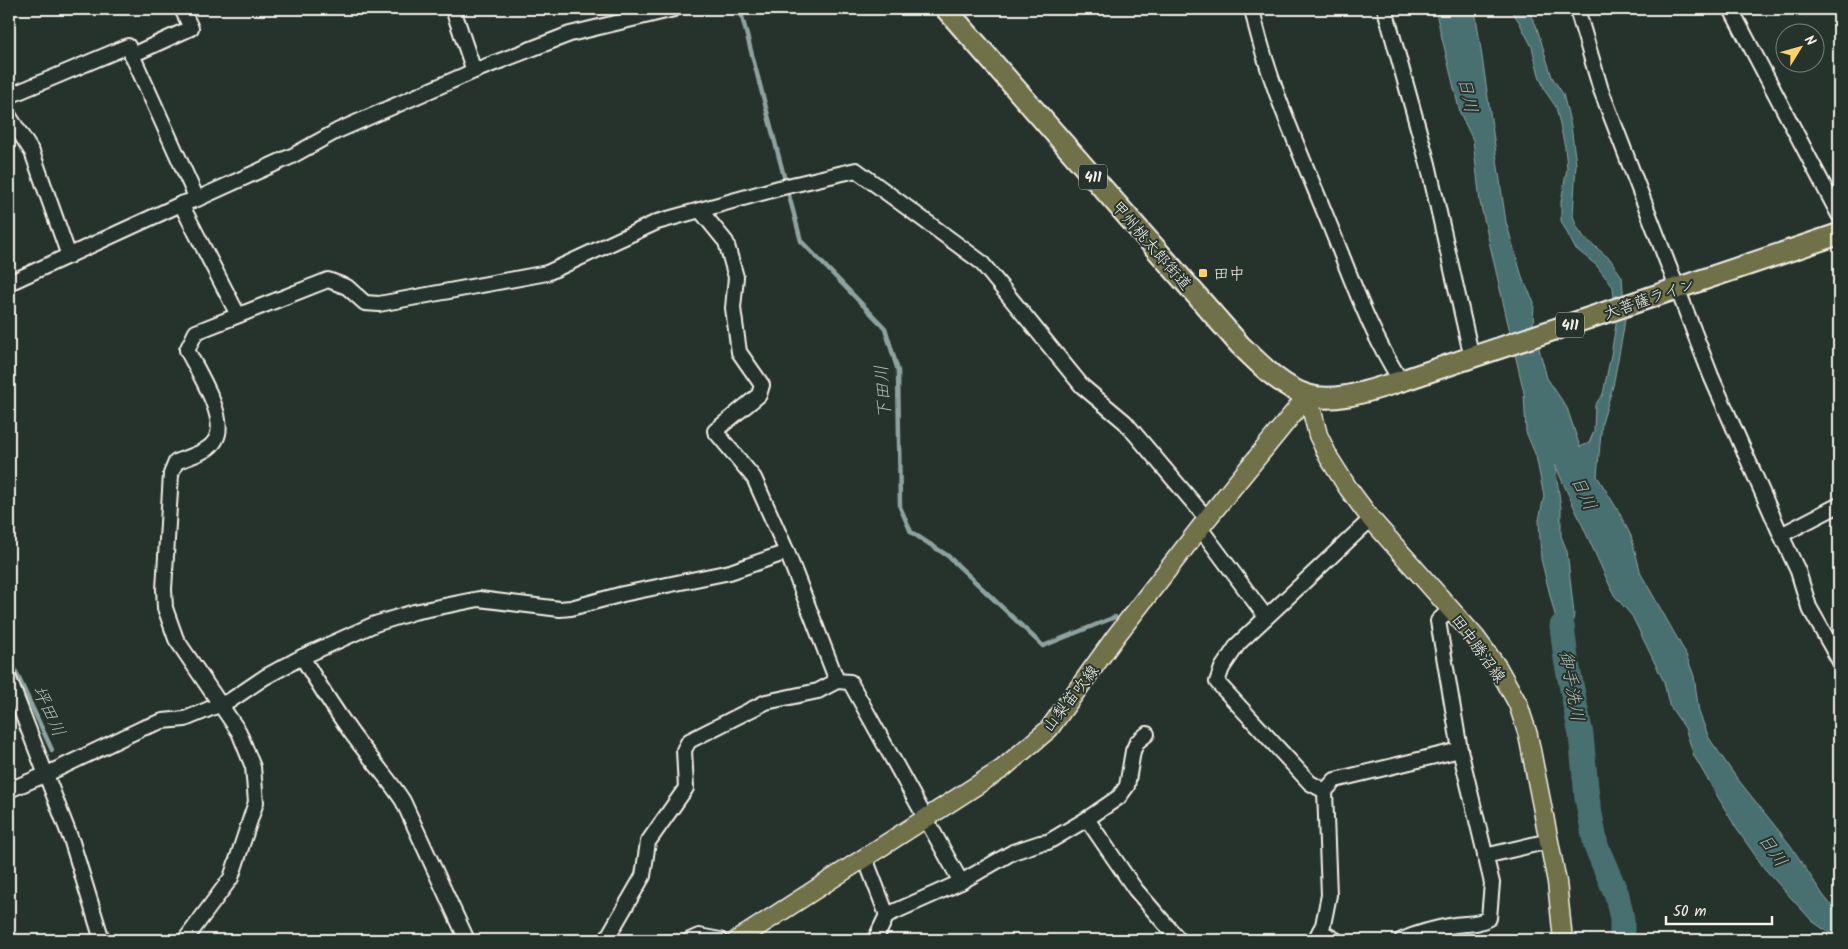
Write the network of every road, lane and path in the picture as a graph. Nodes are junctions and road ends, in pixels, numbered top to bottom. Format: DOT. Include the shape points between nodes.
graph roads {
  1 [pos="182,9"];
  2 [pos="453,9"];
  3 [pos="674,9"];
  4 [pos="946,9"];
  5 [pos="1252,9"];
  6 [pos="1385,9"];
  7 [pos="1577,9"];
  8 [pos="1731,9"];
  9 [pos="132,55"];
  10 [pos="474,72"];
  11 [pos="9,96"];
  12 [pos="9,116"];
  13 [pos="197,199"];
  14 [pos="181,204"];
  15 [pos="700,210"];
  16 [pos="1839,215"];
  17 [pos="1839,234"];
  18 [pos="69,256"];
  19 [pos="9,283"];
  20 [pos="1672,290"];
  21 [pos="238,315"];
  22 [pos="1472,358"];
  23 [pos="1401,381"];
  24 [pos="1308,395"];
  25 [pos="1839,505"];
  26 [pos="1371,519"];
  27 [pos="1203,523"];
  28 [pos="1781,535"];
  29 [pos="787,552"];
  30 [pos="1451,609"];
  31 [pos="1266,617"];
  32 [pos="302,657"];
  33 [pos="1839,660"];
  34 [pos="9,679"];
  35 [pos="837,681"];
  36 [pos="219,705"];
  37 [pos="1147,734"];
  38 [pos="1460,750"];
  39 [pos="47,774"];
  40 [pos="9,790"];
  41 [pos="1325,791"];
  42 [pos="1088,818"];
  43 [pos="925,820"];
  44 [pos="1549,842"];
  45 [pos="1486,856"];
  46 [pos="864,858"];
  47 [pos="961,882"];
  48 [pos="888,915"];
  49 [pos="1318,936"];
  50 [pos="102,940"];
  51 [pos="185,940"];
  52 [pos="467,940"];
  53 [pos="606,940"];
  54 [pos="690,940"];
  55 [pos="720,940"];
  56 [pos="737,940"];
  57 [pos="874,940"];
  58 [pos="1179,940"];
  59 [pos="1336,940"];
  60 [pos="1402,940"];
  61 [pos="1563,940"];
  1 -- 9 [label="street" via="191,28"];
  2 -- 10 [label="street"];
  3 -- 10 [label="street" via="570,34"];
  4 -- 24 [label="highway, 甲州桃太郎街道 / 411" via="1240,345 1285,384"];
  5 -- 23 [label="street" via="1285,117 1364,309"];
  6 -- 22 [label="street" via="1428,164"];
  7 -- 20 [label="street" via="1601,90 1666,254"];
  8 -- 16 [label="street"];
  9 -- 11 [label="street" via="128,46"];
  9 -- 13 [label="street"];
  10 -- 13 [label="street" via="337,131 292,156"];
  12 -- 18 [label="street" via="32,152"];
  13 -- 14 [label="street"];
  14 -- 18 [label="street"];
  14 -- 21 [label="street"];
  15 -- 21 [label="street" via="657,222 547,272 379,304 365,303 347,287 328,280"];
  15 -- 27 [label="street" via="856,170 982,262 1082,386 1125,422"];
  15 -- 29 [label="street" via="726,242 736,277 733,308 739,352 762,385 759,395 715,431 754,478"];
  17 -- 20 [label="highway, 大菩薩ライン / 411"];
  18 -- 19 [label="street"];
  20 -- 22 [label="highway, 大菩薩ライン / 411"];
  20 -- 28 [label="street"];
  21 -- 36 [label="street" via="196,332 187,350 212,398 219,421 217,439 209,447 176,462 172,474 164,589 165,608 176,639"];
  22 -- 23 [label="highway, 大菩薩ライン / 411"];
  23 -- 24 [label="highway, 甲州桃太郎街道 / 411" via="1355,394 1328,398"];
  24 -- 26 [label="main road, 田中勝沼線" via="1318,435 1329,458"];
  24 -- 27 [label="main road, 山梨笛吹線"];
  25 -- 28 [label="street"];
  26 -- 30 [label="main road, 田中勝沼線"];
  26 -- 31 [label="street"];
  27 -- 31 [label="street"];
  27 -- 43 [label="main road, 山梨笛吹線" via="1049,729 1002,769"];
  28 -- 33 [label="street" via="1810,607"];
  29 -- 32 [label="street" via="730,572 571,608 479,599 414,612 375,624"];
  29 -- 35 [label="street"];
  30 -- 38 [label="street" via="1438,621"];
  30 -- 44 [label="main road, 田中勝沼線" via="1498,668 1518,704 1528,735"];
  31 -- 41 [label="street" via="1238,644 1217,682 1310,783"];
  32 -- 36 [label="street"];
  32 -- 52 [label="street" via="350,732 403,801"];
  34 -- 39 [label="street"];
  35 -- 43 [label="street" via="850,682"];
  35 -- 53 [label="street" via="818,691 766,702 689,741 684,750 686,788 648,842 643,876"];
  36 -- 39 [label="street" via="185,718 143,728"];
  36 -- 51 [label="street" via="239,732 253,767 256,802 231,878"];
  37 -- 42 [label="street" via="1132,751 1127,786 1120,797"];
  38 -- 41 [label="street" via="1335,780"];
  38 -- 45 [label="street"];
  39 -- 40 [label="street"];
  39 -- 50 [label="street"];
  41 -- 49 [label="street" via="1329,895"];
  42 -- 47 [label="street" via="1048,842 1013,852"];
  42 -- 58 [label="street" via="1135,889"];
  43 -- 46 [label="main road, 山梨笛吹線"];
  43 -- 47 [label="street"];
  44 -- 45 [label="street"];
  44 -- 61 [label="main road, 田中勝沼線"];
  45 -- 60 [label="street" via="1492,882 1489,918 1481,923 1455,925"];
  46 -- 48 [label="street"];
  46 -- 56 [label="main road, 山梨笛吹線"];
  47 -- 48 [label="street"];
  48 -- 57 [label="street"];
  49 -- 59 [label="street"];
  54 -- 55 [label="street" via="700,936"];
}
